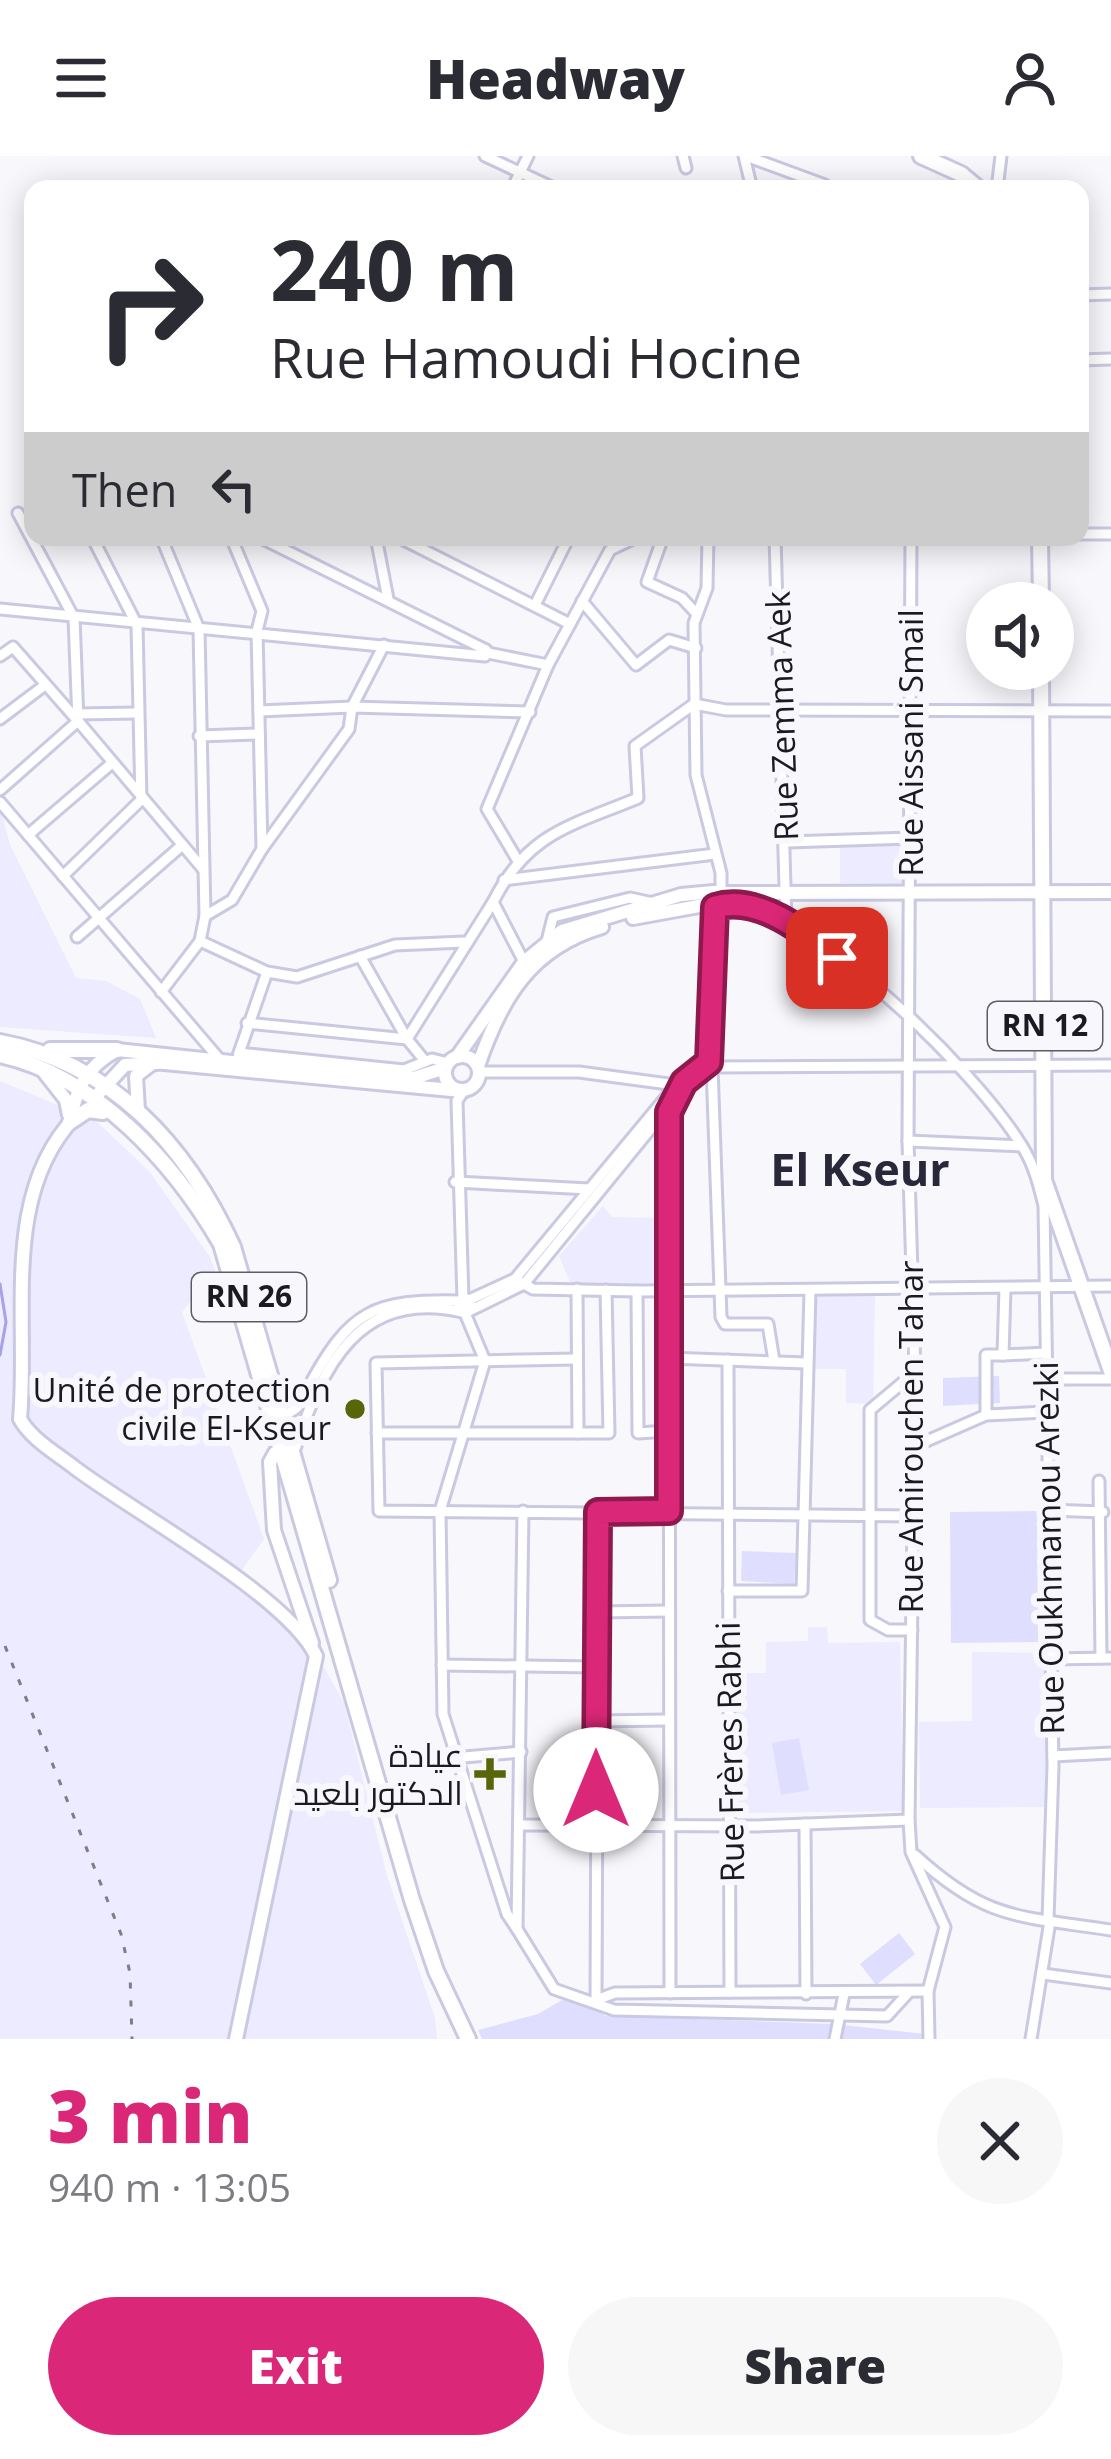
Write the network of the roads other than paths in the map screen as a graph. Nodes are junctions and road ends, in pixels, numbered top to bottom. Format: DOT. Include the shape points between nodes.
graph roads {
  1 [pos="485,156"];
  2 [pos="528,156"];
  3 [pos="682,156"];
  4 [pos="745,156"];
  5 [pos="921,156"];
  6 [pos="686,168"];
  7 [pos="521,171"];
  8 [pos="516,180"];
  9 [pos="538,180"];
  10 [pos="814,180"];
  11 [pos="968,180"];
  12 [pos="18,512"];
  13 [pos="24,523"];
  14 [pos="36,546"];
  15 [pos="100,546"];
  16 [pos="165,546"];
  17 [pos="235,546"];
  18 [pos="278,546"];
  19 [pos="378,546"];
  20 [pos="416,546"];
  21 [pos="564,546"];
  22 [pos="618,546"];
  23 [pos="660,546"];
  24 [pos="708,546"];
  25 [pos="776,546"];
  26 [pos="910,546"];
  27 [pos="1040,546"];
  28 [pos="1041,582"];
  29 [pos="388,599"];
  30 [pos="582,601"];
  31 [pos="535,605"];
  32 [pos="0,609"];
  33 [pos="696,613"];
  34 [pos="74,618"];
  35 [pos="570,624"];
  36 [pos="137,625"];
  37 [pos="199,629"];
  38 [pos="257,631"];
  39 [pos="384,645"];
  40 [pos="696,648"];
  41 [pos="488,653"];
  42 [pos="0,656"];
  43 [pos="548,665"];
  44 [pos="45,685"];
  45 [pos="1042,690"];
  46 [pos="694,704"];
  47 [pos="352,707"];
  48 [pos="784,708"];
  49 [pos="911,710"];
  50 [pos="259,711"];
  51 [pos="1042,711"];
  52 [pos="1111,711"];
  53 [pos="530,712"];
  54 [pos="137,713"];
  55 [pos="77,717"];
  56 [pos="0,719"];
  57 [pos="260,734"];
  58 [pos="199,736"];
  59 [pos="112,763"];
  60 [pos="2,798"];
  61 [pos="141,800"];
  62 [pos="28,835"];
  63 [pos="911,838"];
  64 [pos="787,842"];
  65 [pos="180,847"];
  66 [pos="262,849"];
  67 [pos="715,854"];
  68 [pos="518,861"];
  69 [pos="203,869"];
  70 [pos="63,876"];
  71 [pos="504,880"];
  72 [pos="1111,892"];
  73 [pos="911,893"];
  74 [pos="788,894"];
  75 [pos="1044,894"];
  76 [pos="717,898"];
  77 [pos="493,902"];
  78 [pos="205,916"];
  79 [pos="97,919"];
  80 [pos="786,922"];
  81 [pos="76,937"];
  82 [pos="200,941"];
  83 [pos="464,942"];
  84 [pos="360,956"];
  85 [pos="524,962"];
  86 [pos="266,972"];
  87 [pos="161,992"];
  88 [pos="909,1022"];
  89 [pos="247,1023"];
  90 [pos="406,1039"];
  91 [pos="0,1042"];
  92 [pos="38,1049"];
  93 [pos="117,1050"];
  94 [pos="0,1055"];
  95 [pos="238,1058"];
  96 [pos="425,1060"];
  97 [pos="221,1061"];
  98 [pos="158,1063"];
  99 [pos="450,1063"];
  100 [pos="711,1064"];
  101 [pos="1111,1065"];
  102 [pos="908,1066"];
  103 [pos="960,1066"];
  104 [pos="479,1069"];
  105 [pos="1046,1069"];
  106 [pos="88,1070"];
  107 [pos="44,1072"];
  108 [pos="107,1083"];
  109 [pos="681,1086"];
  110 [pos="463,1090"];
  111 [pos="76,1091"];
  112 [pos="92,1101"];
  113 [pos="138,1111"];
  114 [pos="669,1112"];
  115 [pos="110,1113"];
  116 [pos="70,1122"];
  117 [pos="908,1142"];
  118 [pos="1022,1146"];
  119 [pos="455,1182"];
  120 [pos="589,1189"];
  121 [pos="520,1281"];
  122 [pos="1045,1286"];
  123 [pos="1082,1286"];
  124 [pos="1111,1286"];
  125 [pos="1005,1288"];
  126 [pos="577,1289"];
  127 [pos="667,1289"];
  128 [pos="606,1290"];
  129 [pos="910,1290"];
  130 [pos="637,1291"];
  131 [pos="719,1291"];
  132 [pos="810,1291"];
  133 [pos="465,1306"];
  134 [pos="1108,1344"];
  135 [pos="1046,1353"];
  136 [pos="1003,1355"];
  137 [pos="668,1358"];
  138 [pos="576,1359"];
  139 [pos="728,1360"];
  140 [pos="485,1361"];
  141 [pos="774,1361"];
  142 [pos="807,1363"];
  143 [pos="915,1372"];
  144 [pos="1111,1375"];
  145 [pos="1045,1379"];
  146 [pos="1046,1412"];
  147 [pos="986,1414"];
  148 [pos="284,1415"];
  149 [pos="668,1431"];
  150 [pos="377,1433"];
  151 [pos="464,1433"];
  152 [pos="578,1433"];
  153 [pos="913,1447"];
  154 [pos="289,1452"];
  155 [pos="1099,1481"];
  156 [pos="1048,1510"];
  157 [pos="440,1511"];
  158 [pos="523,1511"];
  159 [pos="669,1511"];
  160 [pos="598,1512"];
  161 [pos="726,1512"];
  162 [pos="801,1512"];
  163 [pos="1103,1512"];
  164 [pos="869,1516"];
  165 [pos="912,1516"];
  166 [pos="728,1591"];
  167 [pos="668,1611"];
  168 [pos="597,1612"];
  169 [pos="1106,1629"];
  170 [pos="912,1630"];
  171 [pos="314,1650"];
  172 [pos="1106,1658"];
  173 [pos="1050,1659"];
  174 [pos="442,1665"];
  175 [pos="596,1667"];
  176 [pos="521,1669"];
  177 [pos="596,1720"];
  178 [pos="668,1720"];
  179 [pos="521,1752"];
  180 [pos="1111,1753"];
  181 [pos="1053,1756"];
  182 [pos="452,1757"];
  183 [pos="909,1820"];
  184 [pos="805,1824"];
  185 [pos="522,1825"];
  186 [pos="596,1825"];
  187 [pos="668,1826"];
  188 [pos="731,1826"];
  189 [pos="911,1852"];
  190 [pos="1049,1921"];
  191 [pos="518,1929"];
  192 [pos="1111,1930"];
  193 [pos="1043,1974"];
  194 [pos="1111,1983"];
  195 [pos="928,1991"];
  196 [pos="730,1992"];
  197 [pos="909,1992"];
  198 [pos="639,1993"];
  199 [pos="670,1993"];
  200 [pos="806,1994"];
  201 [pos="844,1994"];
  202 [pos="596,2000"];
  203 [pos="644,2011"];
  204 [pos="838,2014"];
  205 [pos="236,2039"];
  206 [pos="468,2039"];
  207 [pos="835,2039"];
  208 [pos="929,2039"];
  209 [pos="1031,2039"];
  1 -- 7 [label="street"];
  2 -- 7 [label="street"];
  3 -- 6 [label="street"];
  4 -- 10 [label="street"];
  5 -- 11 [label="main road"];
  7 -- 8 [label="street"];
  7 -- 9 [label="street"];
  12 -- 13 [label="street"];
  14 -- 34 [label="street"];
  15 -- 36 [label="street"];
  16 -- 37 [label="street"];
  17 -- 38 [label="street" via="262,611"];
  18 -- 29 [label="street"];
  19 -- 29 [label="street"];
  20 -- 31 [label="street"];
  21 -- 31 [label="street"];
  22 -- 30 [label="street"];
  23 -- 33 [label="street" via="647,582"];
  24 -- 33 [label="street" via="707,588"];
  25 -- 48 [label="street, Rue Zemma Aek"];
  26 -- 49 [label="street, Rue Aissani Smail"];
  27 -- 28 [label="main road"];
  29 -- 41 [label="street"];
  30 -- 35 [label="street"];
  30 -- 40 [label="street" via="636,665 669,640"];
  31 -- 35 [label="street"];
  32 -- 34 [label="street"];
  33 -- 40 [label="street"];
  34 -- 36 [label="street"];
  34 -- 55 [label="street"];
  35 -- 43 [label="street"];
  36 -- 37 [label="street"];
  36 -- 54 [label="street"];
  37 -- 38 [label="street"];
  37 -- 58 [label="street"];
  38 -- 39 [label="street"];
  38 -- 50 [label="street"];
  39 -- 41 [label="street"];
  39 -- 47 [label="street"];
  40 -- 46 [label="street"];
  41 -- 43 [label="street"];
  42 -- 44 [label="street" via="13,647"];
  43 -- 53 [label="street"];
  44 -- 55 [label="street"];
  44 -- 56 [label="street"];
  45 -- 51 [label="main road, RN 12"];
  46 -- 48 [label="street"];
  46 -- 67 [label="street" via="696,775"];
  46 -- 68 [label="street" via="635,746 638,797 551,831"];
  47 -- 50 [label="street"];
  47 -- 53 [label="street"];
  47 -- 66 [label="street" via="349,729"];
  48 -- 49 [label="street"];
  48 -- 64 [label="street, Rue Zemma Aek"];
  49 -- 51 [label="street"];
  49 -- 63 [label="street, Rue Aissani Smail"];
  50 -- 57 [label="street"];
  51 -- 52 [label="street"];
  51 -- 75 [label="main road, RN 12"];
  53 -- 68 [label="street" via="487,809"];
  54 -- 55 [label="street"];
  54 -- 61 [label="street"];
  55 -- 59 [label="street"];
  55 -- 60 [label="street"];
  57 -- 58 [label="street"];
  57 -- 66 [label="street"];
  58 -- 69 [label="street"];
  59 -- 61 [label="street"];
  59 -- 62 [label="street"];
  60 -- 62 [label="street"];
  61 -- 65 [label="street"];
  61 -- 70 [label="street"];
  62 -- 70 [label="street"];
  63 -- 64 [label="street"];
  63 -- 73 [label="street, Rue Aissani Smail"];
  64 -- 74 [label="street, Rue Zemma Aek"];
  65 -- 69 [label="street"];
  65 -- 79 [label="street"];
  66 -- 78 [label="street" via="232,900"];
  67 -- 71 [label="street"];
  67 -- 76 [label="street"];
  68 -- 71 [label="street"];
  69 -- 78 [label="street"];
  70 -- 79 [label="street"];
  71 -- 77 [label="street"];
  72 -- 75 [label="main road"];
  73 -- 74 [label="main road"];
  73 -- 75 [label="main road"];
  73 -- 88 [label="street, Rue Aissani Smail"];
  74 -- 76 [label="main road"];
  74 -- 80 [label="street, Rue Zemma Aek"];
  75 -- 105 [label="main road, RN 12"];
  76 -- 80 [label="street"];
  76 -- 85 [label="main road" via="653,903 547,941"];
  76 -- 100 [label="street"];
  76 -- 104 [label="main road" via="556,944 486,1032"];
  77 -- 83 [label="street"];
  77 -- 85 [label="street"];
  78 -- 82 [label="street"];
  79 -- 81 [label="street"];
  79 -- 87 [label="street"];
  80 -- 88 [label="street, Rue Oukhmamou Arezki"];
  82 -- 86 [label="street"];
  82 -- 87 [label="street"];
  83 -- 84 [label="street" via="395,945"];
  83 -- 90 [label="street"];
  84 -- 86 [label="street" via="297,976"];
  84 -- 90 [label="street"];
  85 -- 99 [label="main road"];
  86 -- 89 [label="street"];
  87 -- 97 [label="street"];
  88 -- 102 [label="street, Rue Amirouchen Tahar"];
  88 -- 103 [label="street, Rue Oukhmamou Arezki"];
  89 -- 90 [label="street"];
  89 -- 95 [label="street"];
  90 -- 96 [label="street"];
  91 -- 92 [label="main road, RN 26"];
  92 -- 93 [label="main road"];
  92 -- 106 [label="main road, RN 26"];
  93 -- 97 [label="main road"];
  93 -- 106 [label="main road"];
  94 -- 107 [label="main road, RN 26"];
  95 -- 96 [label="street" via="404,1070"];
  95 -- 97 [label="main road"];
  95 -- 99 [label="main road" via="414,1078"];
  96 -- 99 [label="street"];
  98 -- 108 [label="main road" via="131,1062"];
  98 -- 110 [label="main road"];
  98 -- 113 [label="main road" via="136,1076"];
  99 -- 104 [label="main road" via="469,1057"];
  99 -- 110 [label="main road" via="448,1083"];
  100 -- 102 [label="street"];
  100 -- 109 [label="street"];
  100 -- 131 [label="street"];
  101 -- 105 [label="street"];
  102 -- 103 [label="street"];
  102 -- 117 [label="street, Rue Amirouchen Tahar"];
  103 -- 105 [label="street"];
  103 -- 118 [label="street, Rue Oukhmamou Arezki"];
  104 -- 109 [label="street"];
  104 -- 110 [label="main road" via="477,1082"];
  105 -- 123 [label="main road, RN 12" via="1044,1180"];
  106 -- 108 [label="main road, RN 26"];
  106 -- 111 [label="main road"];
  107 -- 111 [label="main road, RN 26"];
  107 -- 116 [label="main road" via="66,1100"];
  108 -- 112 [label="main road"];
  108 -- 113 [label="main road, RN 26"];
  109 -- 114 [label="street"];
  109 -- 120 [label="street"];
  110 -- 119 [label="street"];
  111 -- 112 [label="main road, RN 26"];
  111 -- 116 [label="main road"];
  112 -- 115 [label="main road, RN 26"];
  112 -- 116 [label="main road"];
  113 -- 148 [label="main road, RN 26" via="194,1174 226,1231"];
  114 -- 121 [label="street"];
  114 -- 127 [label="street"];
  115 -- 116 [label="main road" via="88,1110"];
  115 -- 154 [label="main road, RN 26" via="175,1170 221,1244"];
  116 -- 171 [label="main road" via="24,1213 20,1418 33,1436 277,1612"];
  117 -- 118 [label="street"];
  117 -- 129 [label="street, Rue Amirouchen Tahar"];
  118 -- 122 [label="street, Rue Oukhmamou Arezki" via="1044,1206"];
  119 -- 120 [label="street"];
  119 -- 133 [label="street"];
  120 -- 121 [label="street"];
  121 -- 126 [label="street" via="533,1289"];
  121 -- 133 [label="street" via="499,1301"];
  122 -- 123 [label="street"];
  122 -- 125 [label="street"];
  122 -- 135 [label="street, Rue Oukhmamou Arezki"];
  123 -- 124 [label="street"];
  123 -- 134 [label="main road, RN 12"];
  125 -- 129 [label="street"];
  125 -- 136 [label="street"];
  126 -- 128 [label="street"];
  126 -- 138 [label="street"];
  127 -- 130 [label="street"];
  127 -- 131 [label="street"];
  127 -- 137 [label="street"];
  128 -- 130 [label="street"];
  128 -- 152 [label="street" via="609,1433"];
  129 -- 132 [label="street"];
  129 -- 143 [label="street, Rue Amirouchen Tahar"];
  130 -- 149 [label="street" via="638,1433"];
  131 -- 132 [label="street"];
  131 -- 141 [label="street" via="725,1324 768,1324"];
  132 -- 142 [label="street"];
  133 -- 140 [label="street"];
  133 -- 148 [label="street" via="363,1312 334,1345 301,1406"];
  133 -- 154 [label="street" via="382,1315 362,1325 316,1390"];
  134 -- 144 [label="main road, RN 12"];
  135 -- 136 [label="street"];
  135 -- 145 [label="street, Rue Oukhmamou Arezki"];
  136 -- 147 [label="street" via="986,1355"];
  137 -- 139 [label="street"];
  137 -- 149 [label="street"];
  138 -- 140 [label="street"];
  138 -- 152 [label="street"];
  139 -- 141 [label="street"];
  139 -- 161 [label="street, Rue Frères Rabhi"];
  140 -- 150 [label="street" via="376,1363"];
  140 -- 151 [label="street"];
  141 -- 142 [label="street"];
  142 -- 162 [label="street"];
  143 -- 153 [label="street, Rue Amirouchen Tahar"];
  143 -- 164 [label="street" via="870,1410"];
  144 -- 145 [label="street"];
  145 -- 146 [label="street, Rue Oukhmamou Arezki"];
  146 -- 147 [label="street"];
  146 -- 156 [label="street, Rue Oukhmamou Arezki"];
  147 -- 153 [label="street"];
  148 -- 154 [label="main road, RN 26"];
  149 -- 159 [label="street"];
  150 -- 151 [label="street"];
  150 -- 157 [label="street" via="378,1510"];
  151 -- 152 [label="street"];
  151 -- 157 [label="street"];
  153 -- 165 [label="street, Rue Amirouchen Tahar"];
  154 -- 171 [label="main road" via="270,1462 274,1530"];
  154 -- 206 [label="main road, RN 26" via="423,1933"];
  155 -- 163 [label="street"];
  156 -- 163 [label="street"];
  156 -- 173 [label="street, Rue Oukhmamou Arezki"];
  157 -- 158 [label="street"];
  157 -- 174 [label="street"];
  158 -- 160 [label="street"];
  158 -- 176 [label="street"];
  159 -- 160 [label="street"];
  159 -- 161 [label="street"];
  159 -- 167 [label="street"];
  160 -- 168 [label="street"];
  161 -- 162 [label="street"];
  161 -- 166 [label="street, Rue Frères Rabhi"];
  162 -- 164 [label="street"];
  162 -- 166 [label="street" via="802,1591"];
  163 -- 169 [label="street"];
  164 -- 165 [label="street"];
  164 -- 170 [label="street" via="870,1620"];
  165 -- 170 [label="street, Rue Amirouchen Tahar"];
  166 -- 188 [label="street, Rue Frères Rabhi"];
  167 -- 168 [label="street"];
  167 -- 178 [label="street"];
  168 -- 175 [label="street"];
  169 -- 172 [label="street"];
  170 -- 183 [label="street, Rue Amirouchen Tahar"];
  171 -- 205 [label="main road"];
  172 -- 173 [label="street"];
  173 -- 181 [label="street, Rue Oukhmamou Arezki"];
  174 -- 176 [label="street"];
  174 -- 182 [label="street"];
  175 -- 176 [label="street"];
  175 -- 177 [label="street"];
  176 -- 179 [label="street"];
  177 -- 178 [label="street"];
  177 -- 186 [label="street"];
  178 -- 187 [label="street"];
  179 -- 182 [label="street"];
  179 -- 185 [label="street"];
  180 -- 181 [label="street"];
  181 -- 190 [label="street, Rue Oukhmamou Arezki"];
  182 -- 191 [label="street"];
  183 -- 184 [label="street"];
  183 -- 189 [label="street, Rue Amirouchen Tahar"];
  184 -- 188 [label="street"];
  184 -- 200 [label="street"];
  185 -- 186 [label="street"];
  185 -- 191 [label="street"];
  186 -- 187 [label="street"];
  186 -- 202 [label="street"];
  187 -- 188 [label="street"];
  187 -- 199 [label="street"];
  188 -- 196 [label="street, Rue Frères Rabhi"];
  189 -- 190 [label="street" via="957,1894 999,1913"];
  189 -- 195 [label="street" via="945,1927"];
  190 -- 192 [label="street"];
  190 -- 193 [label="street, Rue Oukhmamou Arezki"];
  191 -- 202 [label="street" via="554,1989"];
  193 -- 194 [label="street"];
  193 -- 209 [label="street, Rue Oukhmamou Arezki"];
  195 -- 197 [label="street"];
  195 -- 208 [label="street"];
  196 -- 199 [label="street"];
  196 -- 200 [label="street"];
  197 -- 201 [label="street"];
  197 -- 204 [label="street" via="887,2016"];
  198 -- 199 [label="street"];
  198 -- 202 [label="street"];
  198 -- 203 [label="street"];
  200 -- 201 [label="street"];
  201 -- 204 [label="street"];
  202 -- 203 [label="street"];
  203 -- 204 [label="street"];
  204 -- 207 [label="street"];
}
